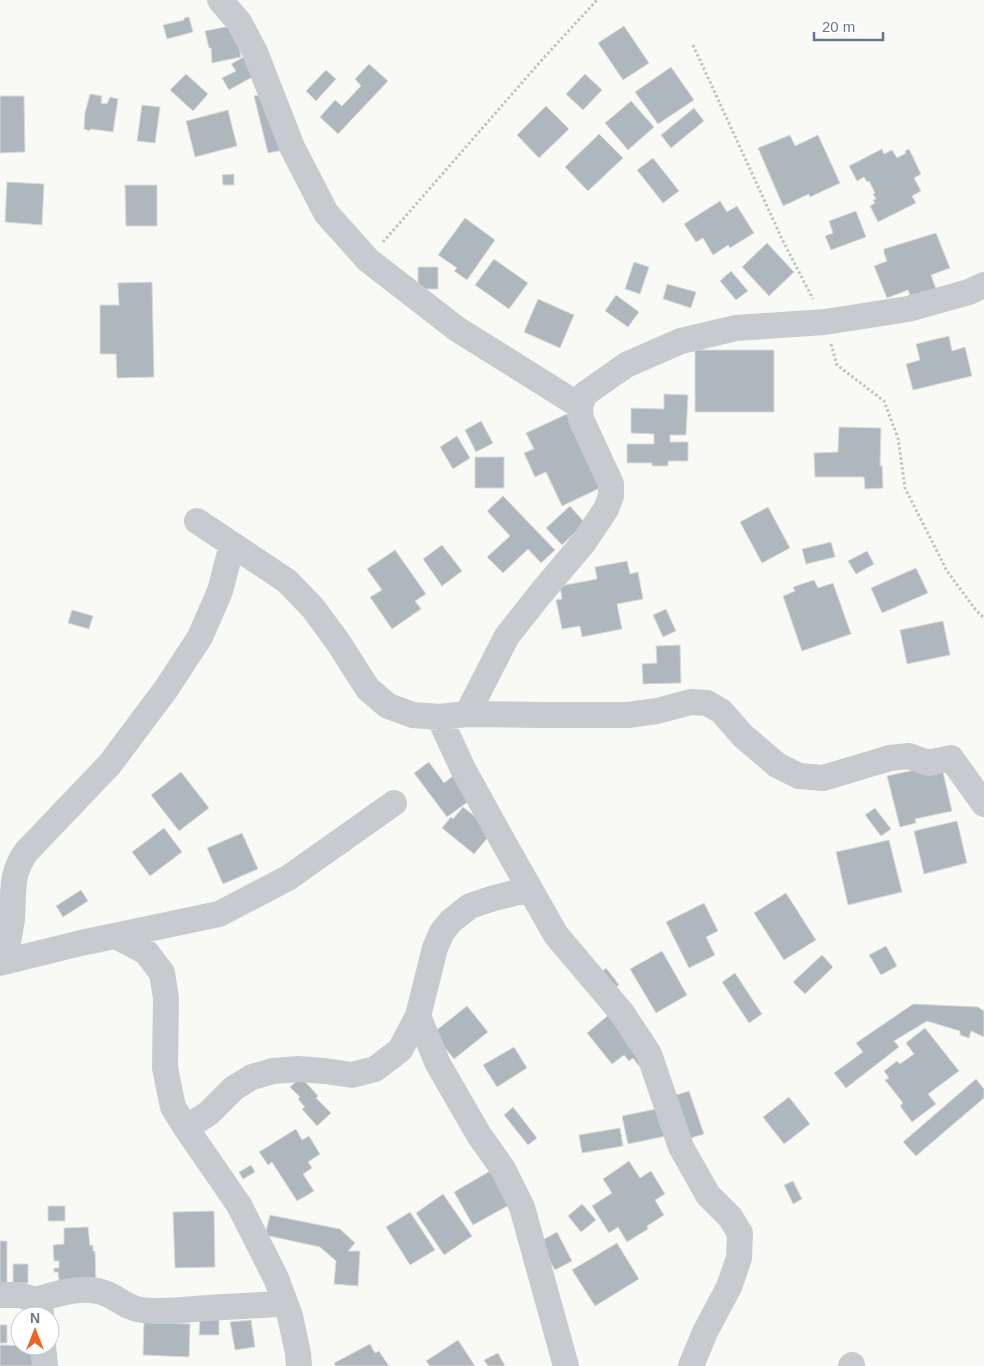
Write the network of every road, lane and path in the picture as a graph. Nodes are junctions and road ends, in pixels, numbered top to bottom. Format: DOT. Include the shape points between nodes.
graph roads {
  1 [pos="220,0"];
  2 [pos="597,0"];
  3 [pos="693,45"];
  4 [pos="368,260"];
  5 [pos="984,285"];
  6 [pos="825,322"];
  7 [pos="580,406"];
  8 [pos="197,521"];
  9 [pos="232,546"];
  10 [pos="984,618"];
  11 [pos="467,714"];
  12 [pos="439,717"];
  13 [pos="394,803"];
  14 [pos="984,804"];
  15 [pos="530,889"];
  16 [pos="116,936"];
  17 [pos="3,962"];
  18 [pos="418,1016"];
  19 [pos="186,1128"];
  20 [pos="0,1295"];
  21 [pos="285,1303"];
  22 [pos="35,1306"];
  23 [pos="42,1306"];
  24 [pos="298,1366"];
  25 [pos="566,1366"];
  26 [pos="691,1366"];
  1 -- 4 [label="street" via="240,22 255,52 292,147 326,213"];
  2 -- 4 [label="path"];
  3 -- 6 [label="path" via="783,241"];
  4 -- 7 [label="street" via="457,329"];
  5 -- 6 [label="street" via="908,310"];
  6 -- 7 [label="street" via="736,328 681,341 626,365 586,394"];
  6 -- 10 [label="path" via="837,365 884,401 898,438 905,488 947,570"];
  7 -- 11 [label="street" via="580,419 611,484 611,496 584,542 507,636"];
  8 -- 9 [label="street"];
  9 -- 12 [label="street" via="287,581 313,608 368,689 388,706 413,715"];
  9 -- 17 [label="street" via="220,591 200,637 166,690 110,764 19,862 14,877 12,919"];
  11 -- 12 [label="street"];
  11 -- 14 [label="street" via="628,715 691,702 707,703 721,712 777,765 798,776 823,778 890,758 909,756 928,763 951,758"];
  12 -- 15 [label="street" via="463,769"];
  13 -- 16 [label="street" via="288,878 218,914"];
  15 -- 18 [label="street" via="470,906 451,921 435,948"];
  15 -- 26 [label="street" via="556,935 622,1013 649,1054 681,1147 708,1195 730,1217 740,1233 739,1258 729,1287"];
  16 -- 17 [label="street"];
  16 -- 19 [label="street" via="146,952 162,973 166,998 165,1068 173,1107"];
  18 -- 19 [label="street" via="400,1050 375,1069 352,1076 298,1069 252,1077"];
  18 -- 25 [label="street" via="438,1064 479,1135 503,1169 522,1207"];
  19 -- 21 [label="street" via="239,1205"];
  20 -- 22 [label="street" via="20,1295"];
  21 -- 23 [label="street" via="140,1310 91,1289 70,1292"];
  21 -- 24 [label="street" via="298,1353"];
}
